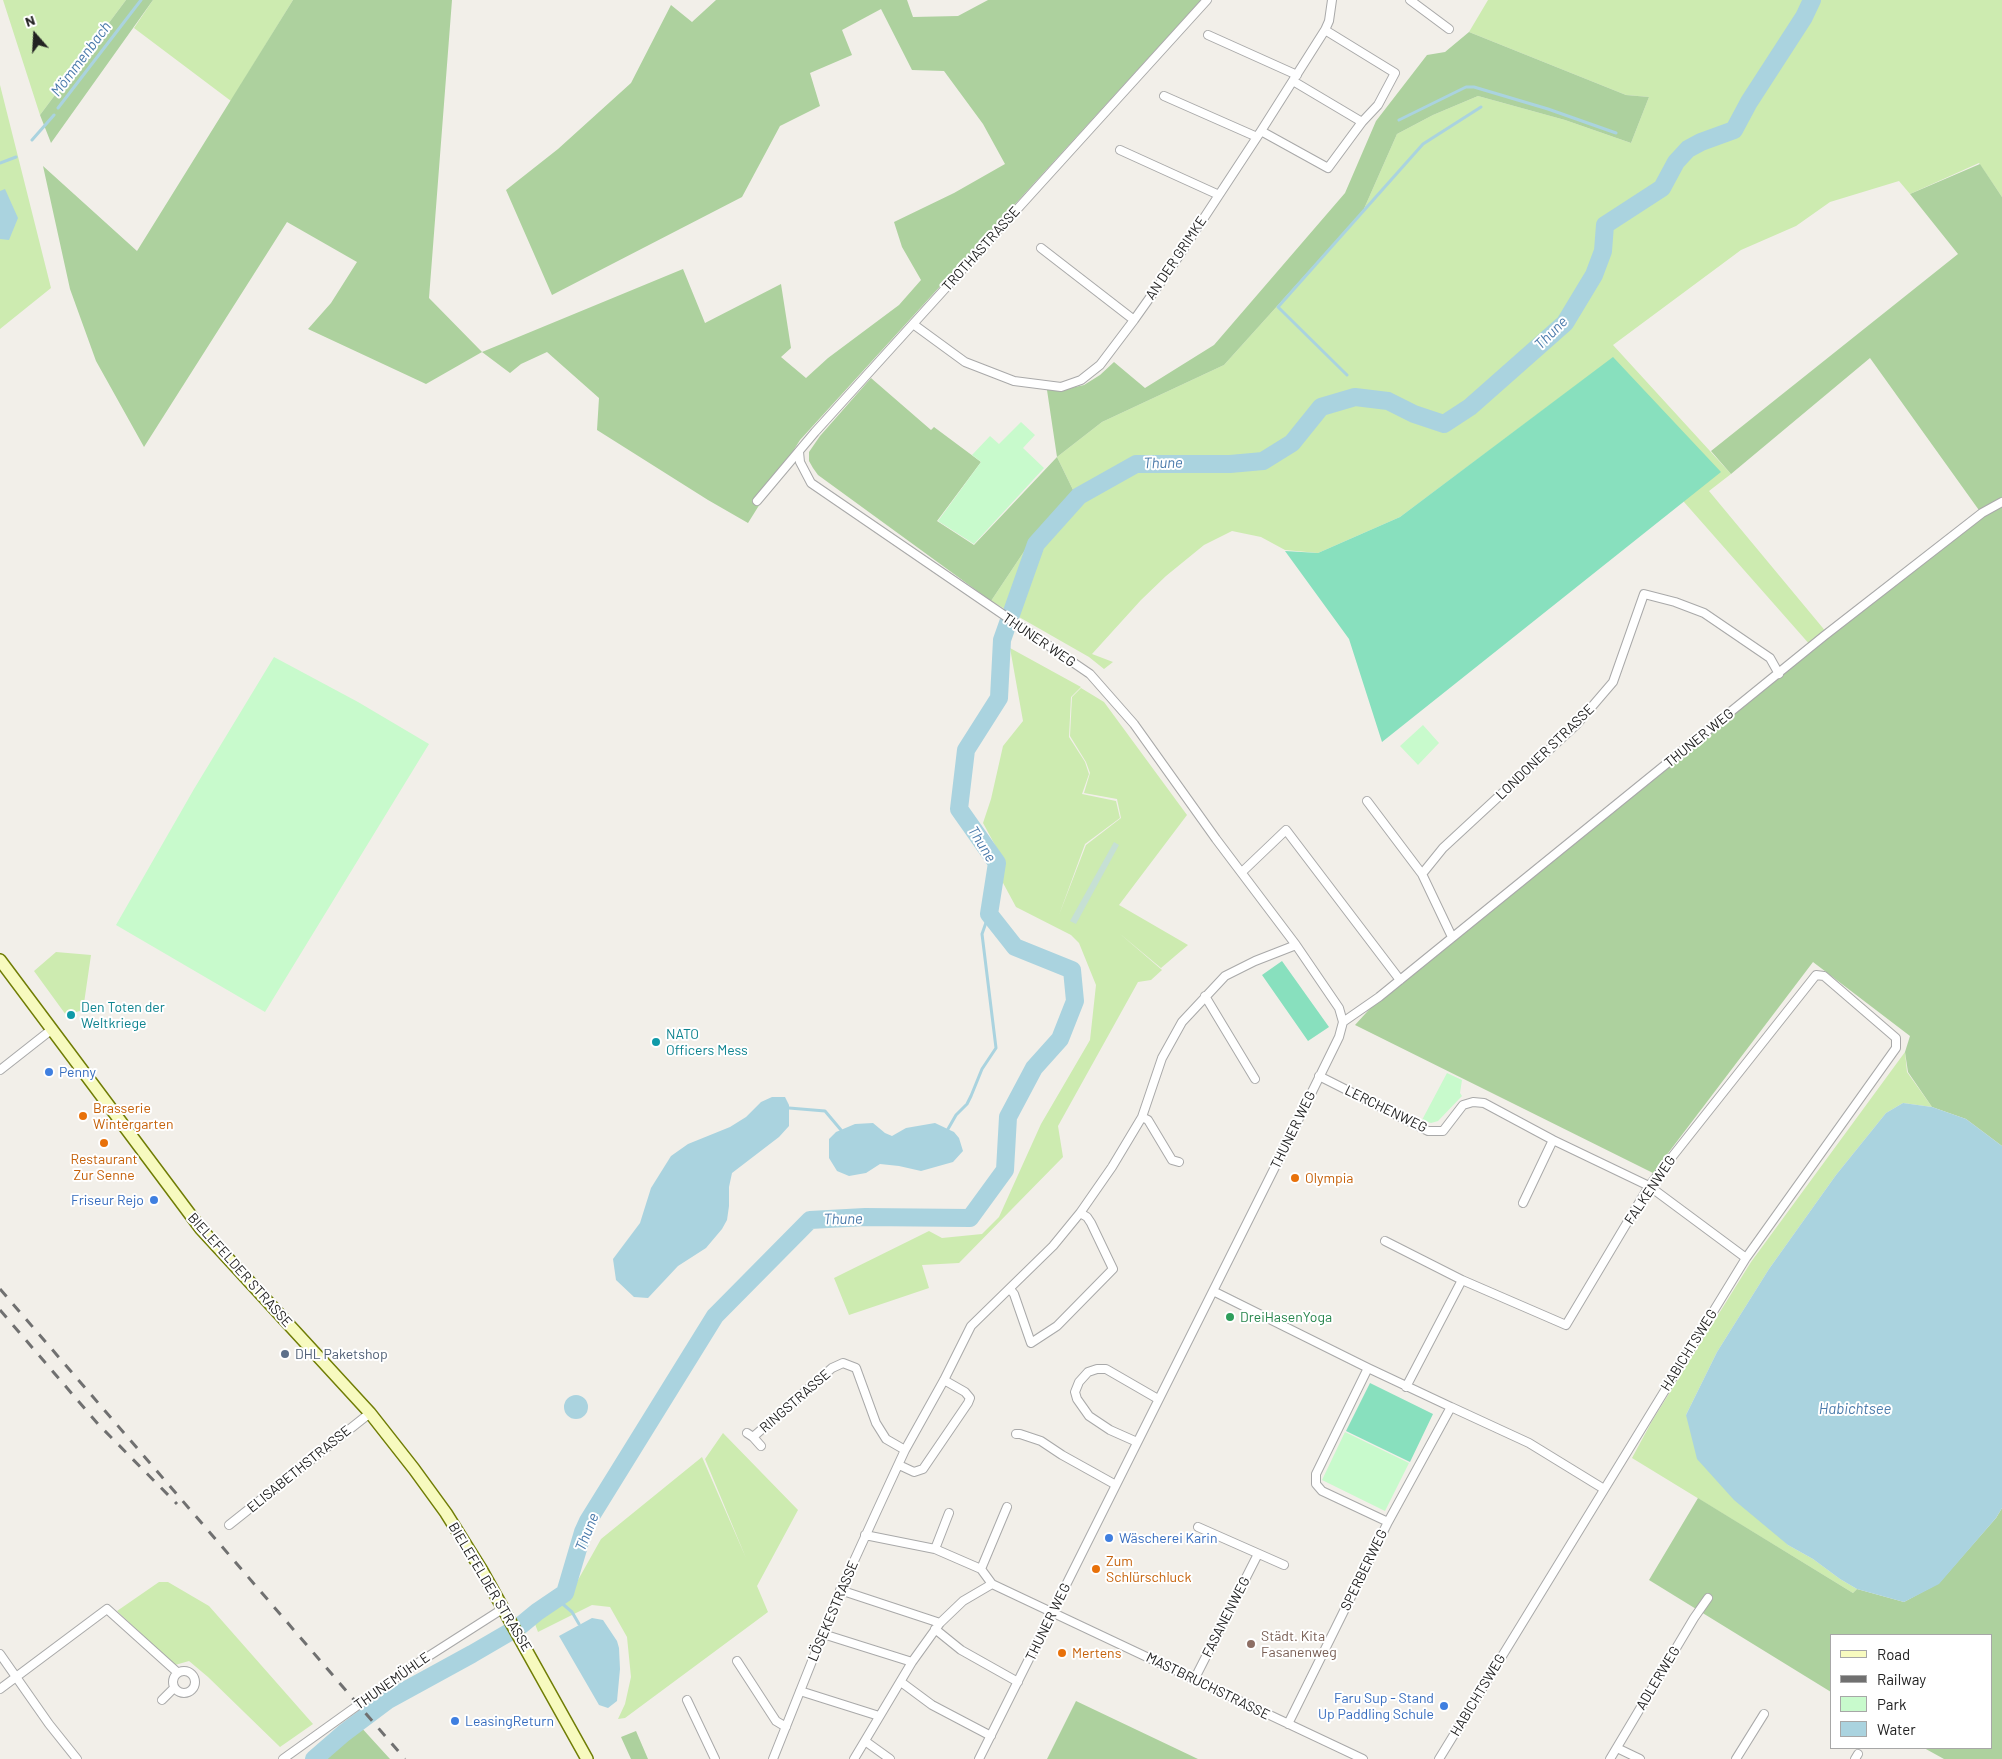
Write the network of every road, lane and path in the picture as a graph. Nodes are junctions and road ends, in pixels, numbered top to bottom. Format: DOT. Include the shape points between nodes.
graph roads {
  1 [pos="1207,0"];
  2 [pos="1332,0"];
  3 [pos="1410,0"];
  4 [pos="1449,29"];
  5 [pos="1325,30"];
  6 [pos="1208,35"];
  7 [pos="1295,78"];
  8 [pos="1164,96"];
  9 [pos="1362,122"];
  10 [pos="1259,134"];
  11 [pos="1120,150"];
  12 [pos="1219,195"];
  13 [pos="1042,248"];
  14 [pos="1134,320"];
  15 [pos="913,324"];
  16 [pos="799,452"];
  17 [pos="757,501"];
  18 [pos="2002,502"];
  19 [pos="1780,674"];
  20 [pos="1367,801"];
  21 [pos="1242,872"];
  22 [pos="1422,874"];
  23 [pos="1452,937"];
  24 [pos="1296,945"];
  25 [pos="0,960"];
  26 [pos="1816,975"];
  27 [pos="1400,980"];
  28 [pos="1205,996"];
  29 [pos="1343,1022"];
  30 [pos="51,1030"];
  31 [pos="0,1070"];
  32 [pos="1319,1076"];
  33 [pos="1255,1079"];
  34 [pos="1142,1117"];
  35 [pos="1553,1140"];
  36 [pos="1179,1162"];
  37 [pos="1649,1186"];
  38 [pos="1523,1202"];
  39 [pos="1080,1213"];
  40 [pos="1385,1241"];
  41 [pos="1746,1258"];
  42 [pos="1462,1280"];
  43 [pos="1010,1289"];
  44 [pos="1213,1291"];
  45 [pos="1368,1368"];
  46 [pos="944,1380"];
  47 [pos="1406,1387"];
  48 [pos="1158,1399"];
  49 [pos="1451,1407"];
  50 [pos="370,1412"];
  51 [pos="1016,1434"];
  52 [pos="1137,1442"];
  53 [pos="761,1446"];
  54 [pos="905,1450"];
  55 [pos="898,1465"];
  56 [pos="1116,1485"];
  57 [pos="1604,1489"];
  58 [pos="1007,1507"];
  59 [pos="949,1512"];
  60 [pos="1388,1522"];
  61 [pos="229,1525"];
  62 [pos="1198,1527"];
  63 [pos="865,1535"];
  64 [pos="936,1549"];
  65 [pos="1258,1554"];
  66 [pos="1284,1565"];
  67 [pos="981,1569"];
  68 [pos="992,1584"];
  69 [pos="840,1590"];
  70 [pos="1708,1598"];
  71 [pos="504,1608"];
  72 [pos="1053,1612"];
  73 [pos="938,1626"];
  74 [pos="823,1634"];
  75 [pos="0,1654"];
  76 [pos="737,1661"];
  77 [pos="912,1662"];
  78 [pos="177,1672"];
  79 [pos="16,1678"];
  80 [pos="1194,1680"];
  81 [pos="901,1682"];
  82 [pos="1018,1682"];
  83 [pos="174,1688"];
  84 [pos="0,1689"];
  85 [pos="800,1692"];
  86 [pos="162,1700"];
  87 [pos="687,1700"];
  88 [pos="1764,1714"];
  89 [pos="879,1716"];
  90 [pos="1288,1724"];
  91 [pos="786,1727"];
  92 [pos="991,1736"];
  93 [pos="865,1741"];
  94 [pos="1617,1748"];
  95 [pos="77,1759"];
  96 [pos="283,1759"];
  97 [pos="587,1759"];
  98 [pos="715,1759"];
  99 [pos="773,1759"];
  100 [pos="854,1759"];
  101 [pos="890,1759"];
  102 [pos="980,1759"];
  103 [pos="1363,1759"];
  104 [pos="1439,1759"];
  105 [pos="1610,1759"];
  106 [pos="1640,1759"];
  107 [pos="1736,1759"];
  1 -- 15 [label="street, TROTHASTRASSE"];
  2 -- 5 [label="street, AN DER GRIMKE" via="1330,20"];
  3 -- 4 [label="street"];
  5 -- 7 [label="street, AN DER GRIMKE"];
  5 -- 9 [label="street" via="1395,73 1378,106"];
  6 -- 7 [label="street"];
  7 -- 9 [label="street"];
  7 -- 10 [label="street, AN DER GRIMKE"];
  8 -- 10 [label="street"];
  9 -- 10 [label="street" via="1328,168"];
  10 -- 12 [label="street, AN DER GRIMKE"];
  11 -- 12 [label="street"];
  12 -- 14 [label="street, AN DER GRIMKE"];
  13 -- 14 [label="street"];
  14 -- 15 [label="street, AN DER GRIMKE" via="1100,365 1081,380 1061,387 1014,381 965,362"];
  15 -- 16 [label="street, TROTHASTRASSE"];
  16 -- 17 [label="street, TROTHASTRASSE"];
  16 -- 21 [label="street, THUNER WEG" via="800,462 811,483 1094,678 1134,724"];
  18 -- 19 [label="street, THUNER WEG" via="1974,519"];
  19 -- 22 [label="street, LONDONER STRASSE" via="1770,658 1704,613 1644,594 1614,682 1578,724 1444,848"];
  19 -- 23 [label="street, THUNER WEG"];
  20 -- 22 [label="street"];
  21 -- 24 [label="street, THUNER WEG"];
  21 -- 27 [label="street" via="1286,830"];
  22 -- 23 [label="street"];
  23 -- 27 [label="street, THUNER WEG"];
  24 -- 28 [label="street, LÖSEKESTRASSE" via="1225,976"];
  24 -- 29 [label="street, THUNER WEG" via="1339,1008"];
  25 -- 30 [label="main road, BIELEFELDER STRASSE"];
  26 -- 37 [label="street, FALKENWEG"];
  26 -- 41 [label="street, HABICHTSWEG" via="1824,976 1896,1038 1896,1048"];
  27 -- 29 [label="street, THUNER WEG"];
  28 -- 33 [label="street"];
  28 -- 34 [label="street, LÖSEKESTRASSE" via="1182,1022 1162,1058"];
  29 -- 32 [label="street, THUNER WEG"];
  30 -- 31 [label="street"];
  30 -- 50 [label="main road, BIELEFELDER STRASSE" via="201,1229"];
  32 -- 35 [label="street, LERCHENWEG" via="1428,1131 1443,1131 1463,1105 1473,1102 1484,1103"];
  32 -- 44 [label="street, THUNER WEG"];
  34 -- 36 [label="street" via="1148,1120 1172,1160"];
  34 -- 39 [label="street, LÖSEKESTRASSE"];
  35 -- 37 [label="street, LERCHENWEG"];
  35 -- 38 [label="street"];
  37 -- 41 [label="street, LERCHENWEG"];
  37 -- 42 [label="street, FALKENWEG" via="1566,1326"];
  39 -- 43 [label="street, LÖSEKESTRASSE"];
  39 -- 43 [label="street" via="1087,1217 1113,1270 1057,1326 1031,1343"];
  40 -- 42 [label="street, FALKENWEG"];
  41 -- 57 [label="street, HABICHTSWEG"];
  42 -- 47 [label="street"];
  43 -- 46 [label="street, LÖSEKESTRASSE" via="972,1326"];
  44 -- 45 [label="street"];
  44 -- 48 [label="street, THUNER WEG"];
  45 -- 47 [label="street"];
  45 -- 60 [label="street, SPERBERWEG" via="1316,1474 1316,1484 1322,1491"];
  46 -- 54 [label="street, LÖSEKESTRASSE"];
  46 -- 55 [label="street" via="965,1392 970,1398 968,1403 923,1469 914,1472"];
  47 -- 49 [label="street"];
  48 -- 52 [label="street, THUNER WEG"];
  48 -- 52 [label="street" via="1106,1369 1088,1372 1079,1382 1075,1392 1077,1399 1089,1416"];
  49 -- 57 [label="street" via="1529,1444"];
  49 -- 60 [label="street, SPERBERWEG"];
  50 -- 61 [label="street, ELISABETHSTRASSE"];
  50 -- 71 [label="main road, BIELEFELDER STRASSE" via="437,1500"];
  51 -- 56 [label="street" via="1041,1441"];
  52 -- 56 [label="street, THUNER WEG"];
  53 -- 54 [label="street, RINGSTRASSE" via="750,1435 832,1368 843,1363 856,1368 876,1423 886,1439"];
  54 -- 55 [label="street, LÖSEKESTRASSE"];
  55 -- 63 [label="street, LÖSEKESTRASSE"];
  56 -- 72 [label="street, THUNER WEG"];
  57 -- 104 [label="street, HABICHTSWEG"];
  58 -- 67 [label="street"];
  59 -- 64 [label="street"];
  60 -- 90 [label="street, SPERBERWEG"];
  62 -- 65 [label="street"];
  63 -- 64 [label="street"];
  63 -- 69 [label="street, LÖSEKESTRASSE"];
  64 -- 67 [label="street"];
  65 -- 66 [label="street"];
  65 -- 80 [label="street, FASANENWEG"];
  67 -- 68 [label="street"];
  68 -- 72 [label="street"];
  68 -- 73 [label="street" via="963,1601"];
  69 -- 73 [label="street"];
  69 -- 74 [label="street, LÖSEKESTRASSE"];
  70 -- 94 [label="street, ADLERWEG"];
  71 -- 96 [label="street, THUNEMÜHLE" via="407,1670"];
  71 -- 97 [label="main road, BIELEFELDER STRASSE"];
  72 -- 80 [label="street, MASTBRUCHSTRASSE"];
  72 -- 82 [label="street, THUNER WEG"];
  73 -- 77 [label="street"];
  73 -- 82 [label="street" via="961,1650"];
  74 -- 77 [label="street"];
  74 -- 85 [label="street, LÖSEKESTRASSE"];
  75 -- 79 [label="street"];
  76 -- 91 [label="street" via="776,1721"];
  77 -- 81 [label="street"];
  78 -- 79 [label="street" via="107,1609"];
  78 -- 83 [label="street" via="172,1678"];
  78 -- 83 [label="street" via="189,1672 194,1676 195,1686 181,1694"];
  79 -- 84 [label="street"];
  79 -- 95 [label="street"];
  80 -- 90 [label="street, MASTBRUCHSTRASSE"];
  81 -- 89 [label="street"];
  81 -- 92 [label="street" via="932,1705"];
  82 -- 92 [label="street, THUNER WEG"];
  83 -- 86 [label="street"];
  85 -- 89 [label="street"];
  85 -- 91 [label="street, LÖSEKESTRASSE"];
  87 -- 98 [label="street"];
  88 -- 107 [label="street"];
  89 -- 93 [label="street"];
  90 -- 103 [label="street, MASTBRUCHSTRASSE"];
  91 -- 99 [label="street, LÖSEKESTRASSE"];
  92 -- 102 [label="street, THUNER WEG"];
  93 -- 100 [label="street"];
  93 -- 101 [label="street"];
  94 -- 105 [label="street, ADLERWEG"];
  94 -- 106 [label="street"];
}
